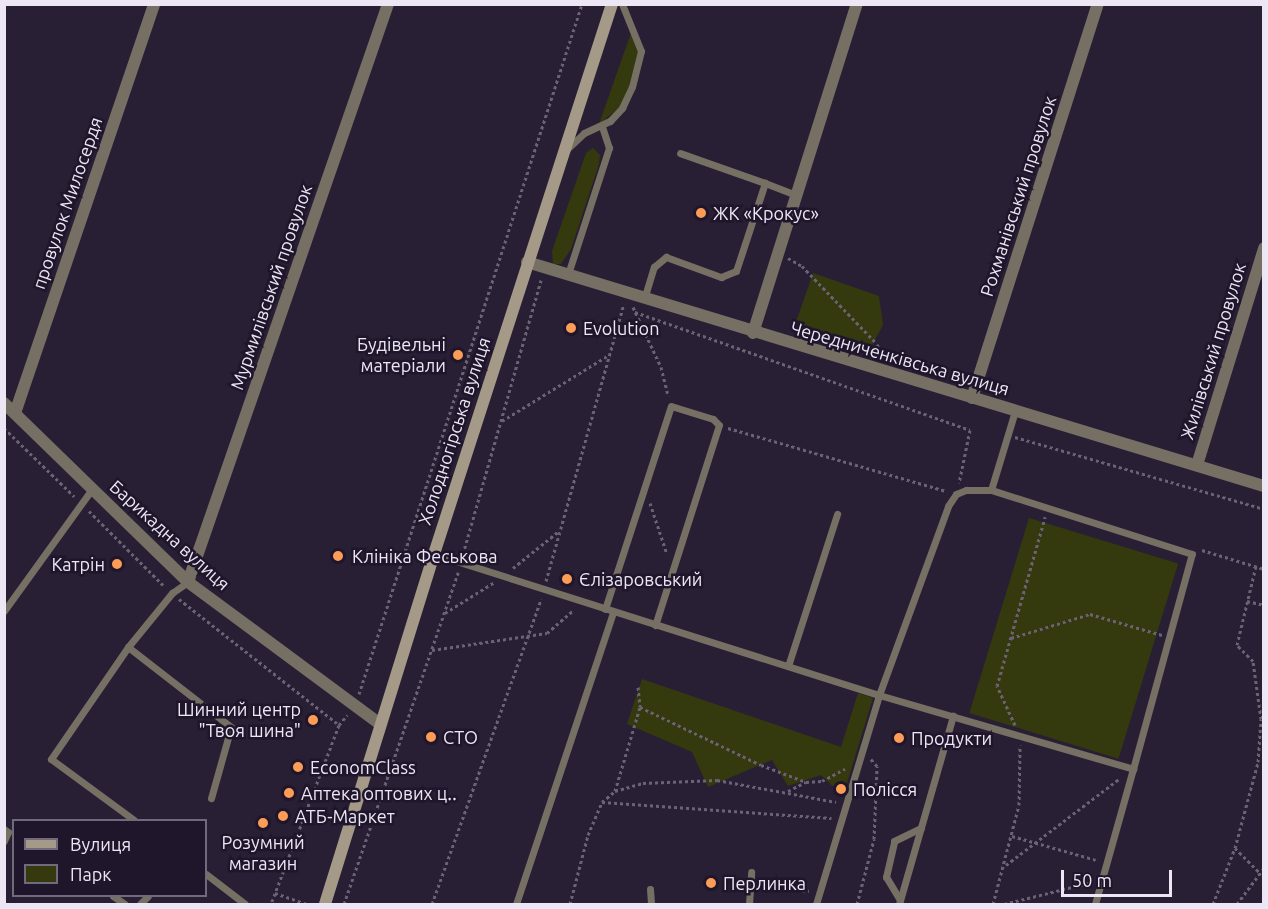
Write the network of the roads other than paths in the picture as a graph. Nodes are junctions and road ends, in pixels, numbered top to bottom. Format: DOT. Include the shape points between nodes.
graph roads {
  1 [pos="154,4"];
  2 [pos="388,4"];
  3 [pos="612,4"];
  4 [pos="622,4"];
  5 [pos="857,4"];
  6 [pos="1098,4"];
  7 [pos="602,126"];
  8 [pos="562,153"];
  9 [pos="680,153"];
  10 [pos="765,183"];
  11 [pos="797,195"];
  12 [pos="1263,248"];
  13 [pos="527,262"];
  14 [pos="568,274"];
  15 [pos="644,298"];
  16 [pos="753,333"];
  17 [pos="972,398"];
  18 [pos="4,403"];
  19 [pos="1016,411"];
  20 [pos="15,413"];
  21 [pos="1197,465"];
  22 [pos="1263,486"];
  23 [pos="92,489"];
  24 [pos="991,490"];
  25 [pos="837,514"];
  26 [pos="434,554"];
  27 [pos="188,582"];
  28 [pos="605,609"];
  29 [pos="4,610"];
  30 [pos="614,612"];
  31 [pos="655,625"];
  32 [pos="128,647"];
  33 [pos="788,666"];
  34 [pos="879,695"];
  35 [pos="953,716"];
  36 [pos="380,724"];
  37 [pos="1133,769"];
  38 [pos="211,798"];
  39 [pos="133,819"];
  40 [pos="921,828"];
  41 [pos="9,830"];
  42 [pos="4,841"];
  43 [pos="752,872"];
  44 [pos="207,875"];
  45 [pos="650,889"];
  46 [pos="900,902"];
  47 [pos="245,904"];
  48 [pos="325,904"];
  49 [pos="516,904"];
  50 [pos="651,904"];
  51 [pos="749,904"];
  52 [pos="816,904"];
  53 [pos="1095,904"];
  1 -- 20 [label="street, провулок Милосердя"];
  2 -- 27 [label="street, Мурмилівський провулок"];
  3 -- 8 [label="main road, Холодногірська вулиця"];
  4 -- 7 [label="lane" via="641,51 622,108"];
  5 -- 11 [label="street"];
  6 -- 17 [label="street, Рохманівський провулок"];
  7 -- 8 [label="lane" via="584,134"];
  7 -- 14 [label="lane" via="609,148"];
  8 -- 13 [label="main road, Холодногірська вулиця"];
  9 -- 10 [label="lane"];
  10 -- 11 [label="lane"];
  10 -- 15 [label="lane" via="736,271 721,277 666,257 654,267"];
  11 -- 16 [label="street"];
  12 -- 21 [label="street, Жилівський провулок"];
  13 -- 14 [label="street, Чередниченківська вулиця"];
  13 -- 26 [label="main road, Холодногірська вулиця"];
  14 -- 15 [label="street, Чередниченківська вулиця"];
  15 -- 16 [label="street, Чередниченківська вулиця"];
  16 -- 17 [label="street, Чередниченківська вулиця"];
  17 -- 19 [label="street, Чередниченківська вулиця"];
  18 -- 20 [label="street, Барикадна вулиця"];
  19 -- 21 [label="street, Чередниченківська вулиця"];
  19 -- 24 [label="lane"];
  20 -- 23 [label="street, Барикадна вулиця"];
  21 -- 22 [label="street, Чередниченківська вулиця"];
  23 -- 27 [label="street, Барикадна вулиця"];
  23 -- 29 [label="lane"];
  24 -- 34 [label="lane" via="956,494 948,506"];
  24 -- 37 [label="lane" via="1192,554"];
  25 -- 33 [label="lane"];
  26 -- 28 [label="lane"];
  26 -- 36 [label="main road, Холодногірська вулиця"];
  27 -- 32 [label="lane" via="172,593"];
  27 -- 36 [label="street, Барикадна вулиця"];
  28 -- 30 [label="lane"];
  28 -- 31 [label="lane" via="671,406 713,418 719,425"];
  30 -- 31 [label="lane"];
  30 -- 49 [label="lane"];
  31 -- 33 [label="lane"];
  32 -- 38 [label="lane" via="231,727"];
  32 -- 39 [label="lane" via="51,759"];
  33 -- 34 [label="lane"];
  34 -- 35 [label="lane"];
  34 -- 52 [label="lane"];
  35 -- 37 [label="lane"];
  35 -- 40 [label="lane"];
  36 -- 48 [label="main road, Холодногірська вулиця"];
  37 -- 53 [label="lane"];
  40 -- 46 [label="lane"];
  40 -- 46 [label="lane" via="894,840 886,877"];
  41 -- 42 [label="lane"];
  43 -- 51 [label="lane"];
  44 -- 47 [label="lane"];
  45 -- 50 [label="lane"];
}
